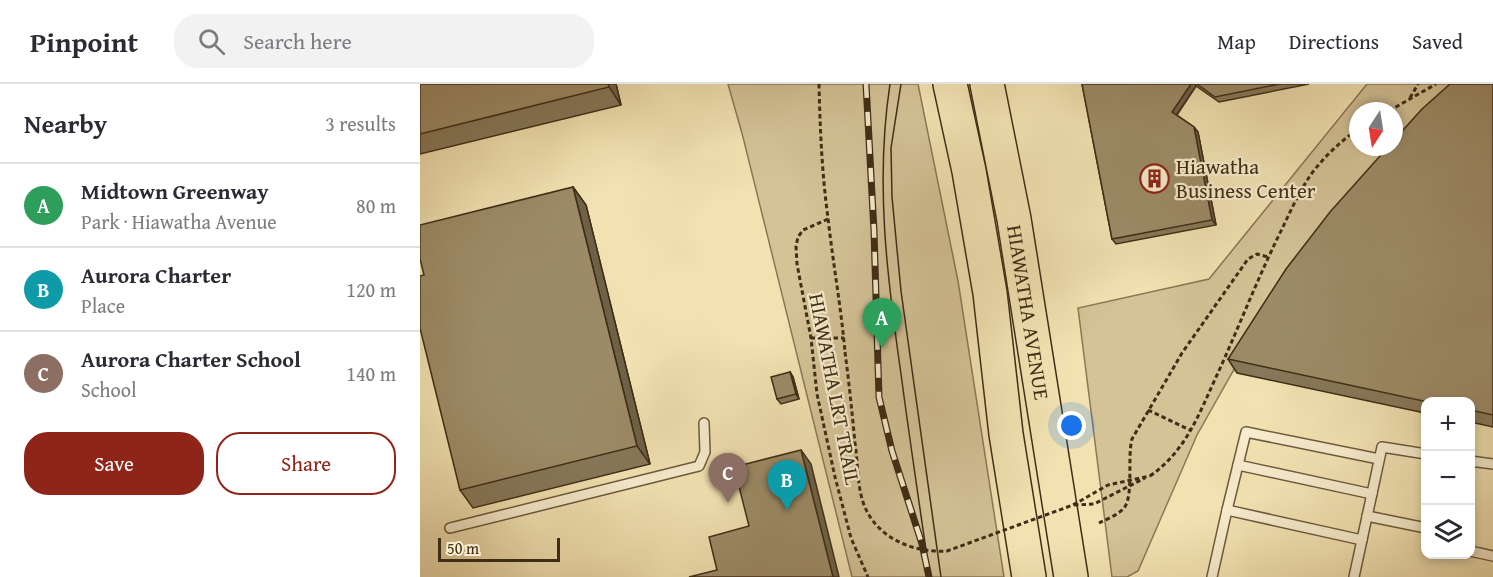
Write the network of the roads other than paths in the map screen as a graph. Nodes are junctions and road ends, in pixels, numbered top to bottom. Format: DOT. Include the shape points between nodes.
graph roads {
  1 [pos="929,84"];
  2 [pos="951,84"];
  3 [pos="987,84"];
  4 [pos="996,358"];
  5 [pos="704,423"];
  6 [pos="1421,453"];
  7 [pos="1379,459"];
  8 [pos="1475,462"];
  9 [pos="1493,464"];
  10 [pos="1238,465"];
  11 [pos="1372,494"];
  12 [pos="1227,510"];
  13 [pos="1367,516"];
  14 [pos="1421,527"];
  15 [pos="450,528"];
  16 [pos="1362,540"];
  17 [pos="1475,552"];
  18 [pos="1493,555"];
  19 [pos="1029,577"];
  20 [pos="1071,577"];
  21 [pos="1212,577"];
  22 [pos="1354,577"];
  1 -- 4 [label="highway"];
  2 -- 4 [label="highway, HIAWATHA AVENUE" via="990,293"];
  3 -- 20 [label="highway, HIAWATHA AVENUE" via="1014,219"];
  4 -- 19 [label="highway, HIAWATHA AVENUE"];
  5 -- 15 [label="lane" via="705,452 699,466"];
  6 -- 7 [label="lane" via="1382,447"];
  7 -- 10 [label="lane" via="1246,432"];
  7 -- 11 [label="lane"];
  8 -- 9 [label="lane"];
  10 -- 11 [label="lane"];
  10 -- 12 [label="lane"];
  11 -- 13 [label="lane"];
  12 -- 16 [label="lane"];
  12 -- 21 [label="lane"];
  13 -- 14 [label="lane"];
  13 -- 16 [label="lane"];
  16 -- 22 [label="lane"];
  17 -- 18 [label="lane"];
}
